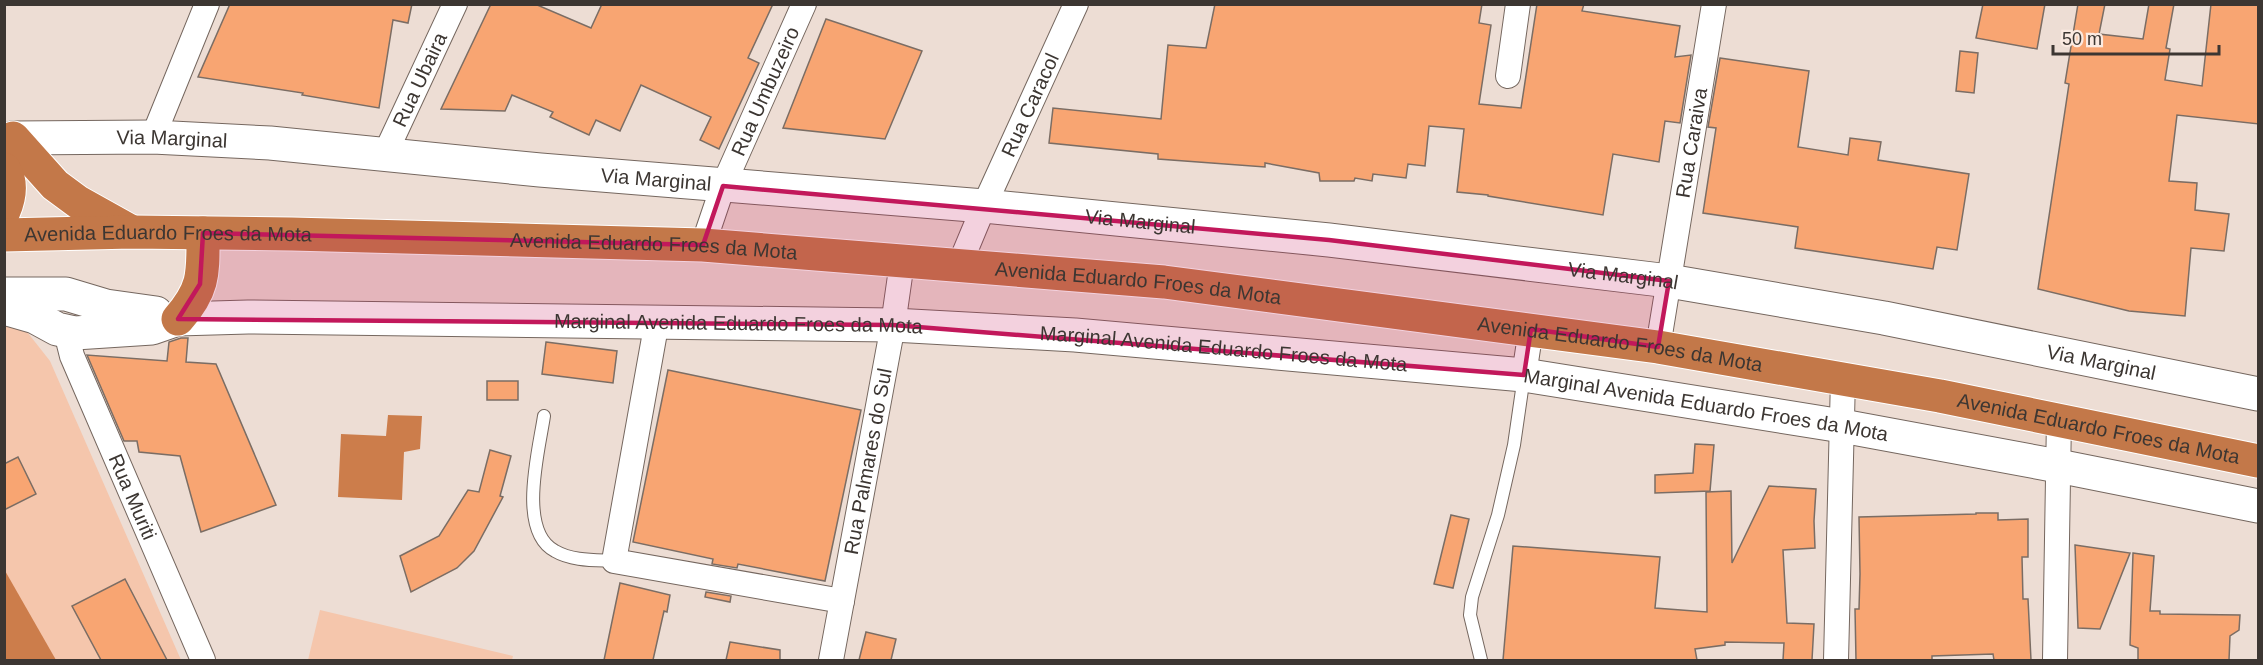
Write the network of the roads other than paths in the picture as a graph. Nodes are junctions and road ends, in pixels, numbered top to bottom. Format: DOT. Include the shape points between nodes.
graph roads {
  1 [pos="207,4"];
  2 [pos="455,4"];
  3 [pos="804,4"];
  4 [pos="1076,4"];
  5 [pos="1518,4"];
  6 [pos="1714,4"];
  7 [pos="1508,76"];
  8 [pos="153,137"];
  9 [pos="13,138"];
  10 [pos="385,154"];
  11 [pos="4,169"];
  12 [pos="723,186"];
  13 [pos="984,206"];
  14 [pos="4,211"];
  15 [pos="132,232"];
  16 [pos="203,233"];
  17 [pos="4,235"];
  18 [pos="703,245"];
  19 [pos="902,262"];
  20 [pos="960,266"];
  21 [pos="1669,281"];
  22 [pos="4,294"];
  23 [pos="4,308"];
  24 [pos="69,316"];
  25 [pos="178,320"];
  26 [pos="657,321"];
  27 [pos="893,325"];
  28 [pos="1531,329"];
  29 [pos="1658,348"];
  30 [pos="1524,375"];
  31 [pos="1843,378"];
  32 [pos="2259,394"];
  33 [pos="544,416"];
  34 [pos="2059,418"];
  35 [pos="1842,426"];
  36 [pos="2259,461"];
  37 [pos="2058,466"];
  38 [pos="2259,506"];
  39 [pos="614,561"];
  40 [pos="842,601"];
  41 [pos="203,660"];
  42 [pos="831,660"];
  43 [pos="1481,660"];
  44 [pos="1836,660"];
  45 [pos="2055,660"];
  1 -- 8 [label="street"];
  2 -- 10 [label="street, Rua Ubaira"];
  3 -- 12 [label="street, Rua Umbuzeiro"];
  4 -- 13 [label="street, Rua Caracol"];
  5 -- 7 [label="street"];
  6 -- 21 [label="street, Rua Caraiva"];
  8 -- 9 [label="street, Via Marginal"];
  8 -- 10 [label="street, Via Marginal"];
  9 -- 15 [label="highway" via="55,186"];
  10 -- 12 [label="street, Via Marginal"];
  11 -- 14 [label="highway" via="9,198"];
  12 -- 13 [label="street, Via Marginal"];
  12 -- 18 [label="street, Rua Umbuzeiro"];
  13 -- 20 [label="street, Rua Caracol"];
  13 -- 21 [label="street, Via Marginal" via="1329,240"];
  15 -- 16 [label="highway, Avenida Eduardo Froes da Mota"];
  15 -- 17 [label="highway, Avenida Eduardo Froes da Mota"];
  16 -- 18 [label="highway, Avenida Eduardo Froes da Mota"];
  16 -- 25 [label="highway" via="200,284"];
  18 -- 19 [label="highway, Avenida Eduardo Froes da Mota"];
  19 -- 20 [label="highway, Avenida Eduardo Froes da Mota"];
  19 -- 27 [label="street, Rua Palmares do Sul"];
  20 -- 28 [label="highway, Avenida Eduardo Froes da Mota" via="1164,282"];
  21 -- 29 [label="street, Rua Caraiva"];
  21 -- 32 [label="street, Via Marginal" via="1884,318"];
  22 -- 24 [label="street, Marginal Avenida Eduardo Froes da Mota"];
  23 -- 24 [label="street, Marginal Avenida Eduardo Froes da Mota"];
  24 -- 25 [label="street, Marginal Avenida Eduardo Froes da Mota" via="106,306"];
  24 -- 41 [label="street, Rua Muriti" via="72,356"];
  25 -- 26 [label="street, Marginal Avenida Eduardo Froes da Mota" via="248,317"];
  26 -- 27 [label="street, Marginal Avenida Eduardo Froes da Mota"];
  26 -- 39 [label="street"];
  27 -- 30 [label="street, Marginal Avenida Eduardo Froes da Mota" via="1075,335"];
  27 -- 40 [label="street, Rua Palmares do Sul"];
  28 -- 29 [label="highway, Avenida Eduardo Froes da Mota"];
  28 -- 30 [label="street"];
  29 -- 31 [label="highway, Avenida Eduardo Froes da Mota"];
  30 -- 35 [label="street, Marginal Avenida Eduardo Froes da Mota"];
  30 -- 43 [label="lane" via="1498,515 1472,597 1470,615"];
  31 -- 34 [label="highway, Avenida Eduardo Froes da Mota"];
  31 -- 35 [label="street"];
  33 -- 39 [label="lane" via="531,499 539,536 554,551 580,559"];
  34 -- 36 [label="highway, Avenida Eduardo Froes da Mota"];
  34 -- 37 [label="street"];
  35 -- 37 [label="street, Marginal Avenida Eduardo Froes da Mota"];
  35 -- 44 [label="street"];
  37 -- 38 [label="street, Marginal Avenida Eduardo Froes da Mota"];
  37 -- 45 [label="street"];
  39 -- 40 [label="street"];
  40 -- 42 [label="street, Rua Palmares do Sul"];
}
